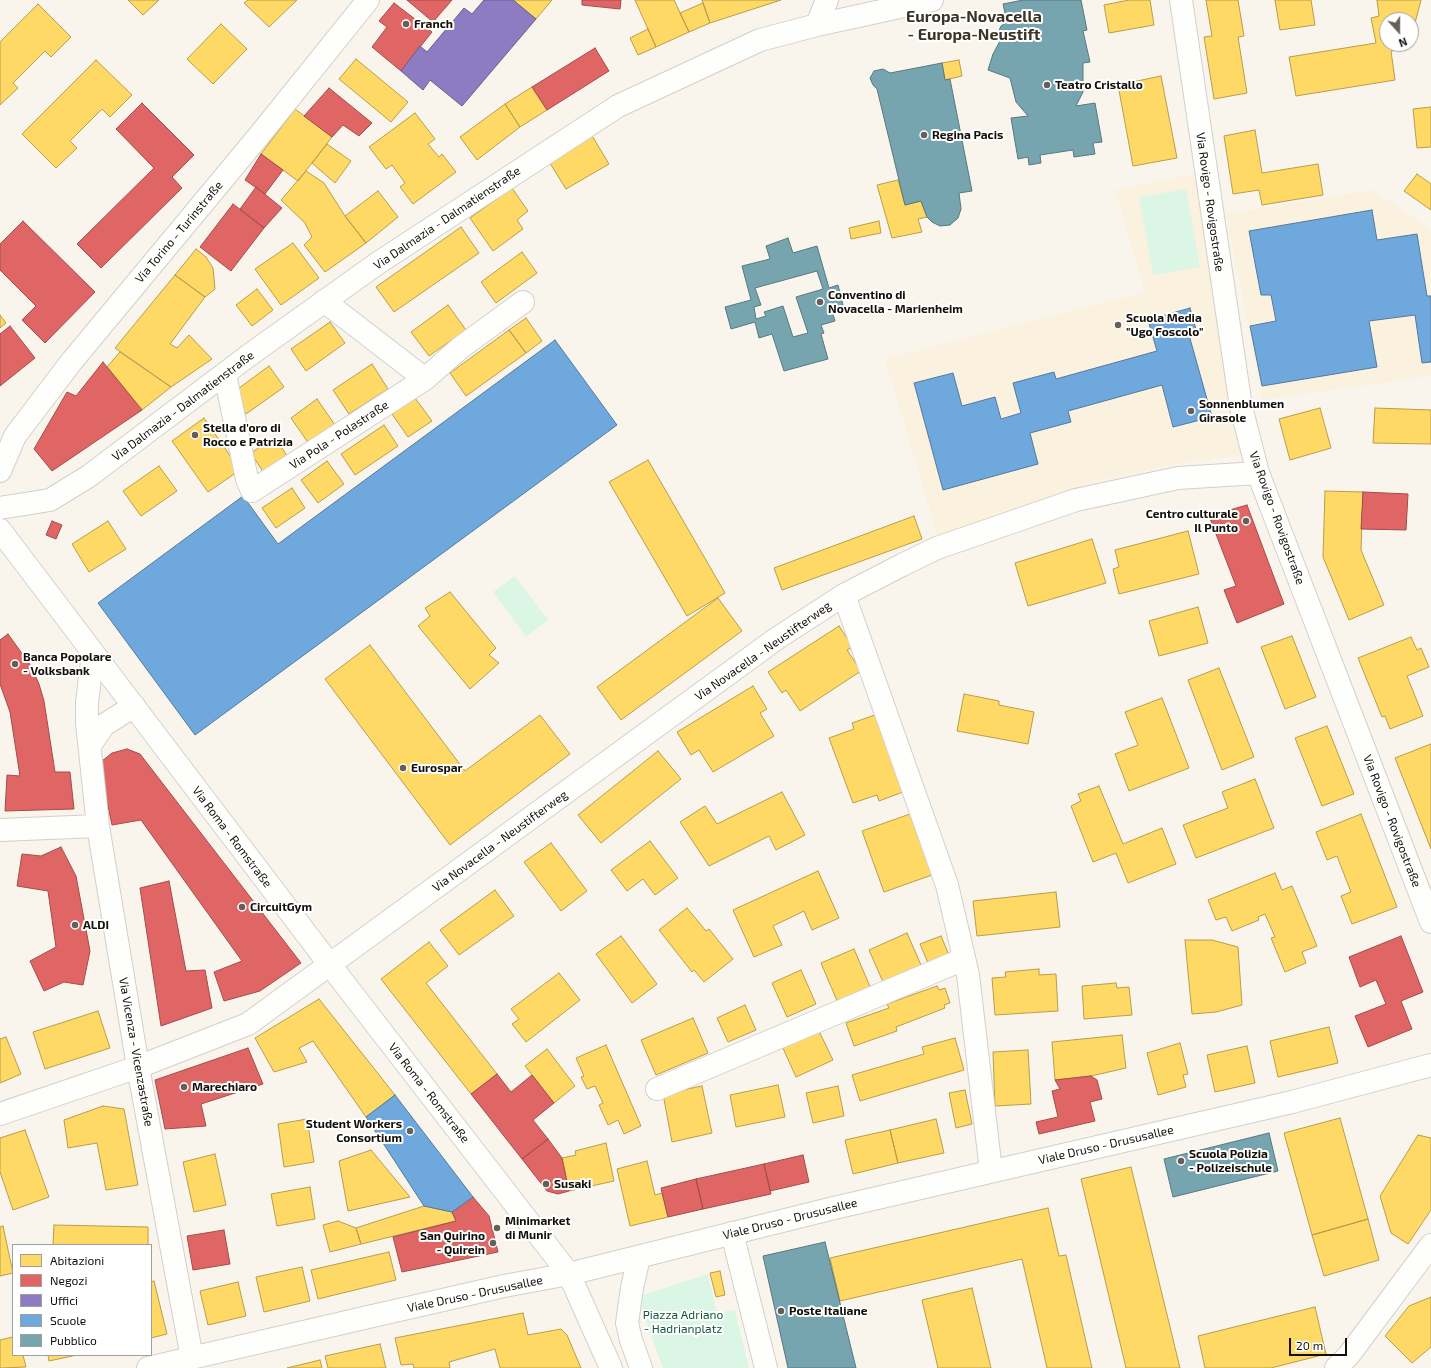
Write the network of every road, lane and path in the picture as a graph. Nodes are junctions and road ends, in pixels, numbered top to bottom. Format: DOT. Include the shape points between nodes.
graph roads {
  1 [pos="368,0"];
  2 [pos="827,0"];
  3 [pos="932,0"];
  4 [pos="1181,0"];
  5 [pos="817,25"];
  6 [pos="324,301"];
  7 [pos="523,302"];
  8 [pos="225,375"];
  9 [pos="425,379"];
  10 [pos="0,471"];
  11 [pos="1258,473"];
  12 [pos="0,508"];
  13 [pos="0,530"];
  14 [pos="844,595"];
  15 [pos="93,653"];
  16 [pos="134,706"];
  17 [pos="91,744"];
  18 [pos="98,826"];
  19 [pos="0,830"];
  20 [pos="1431,922"];
  21 [pos="964,959"];
  22 [pos="330,965"];
  23 [pos="1431,1065"];
  24 [pos="138,1067"];
  25 [pos="657,1089"];
  26 [pos="0,1114"];
  27 [pos="991,1172"];
  28 [pos="732,1234"];
  29 [pos="1431,1245"];
  30 [pos="639,1257"];
  31 [pos="570,1274"];
  32 [pos="192,1358"];
  33 [pos="148,1368"];
  34 [pos="611,1368"];
  35 [pos="641,1368"];
  36 [pos="766,1368"];
  37 [pos="1336,1368"];
  1 -- 10 [label="street, Via Torino - Turinstraße" via="72,361 15,436"];
  2 -- 5 [label="street"];
  3 -- 5 [label="street, Via Dalmazia - Dalmatienstraße"];
  4 -- 11 [label="street, Via Rovigo - Rovigostraße" via="1241,407"];
  5 -- 6 [label="street, Via Dalmazia - Dalmatienstraße" via="760,40 618,106 471,201"];
  6 -- 8 [label="street, Via Dalmazia - Dalmatienstraße"];
  6 -- 9 [label="street"];
  7 -- 9 [label="street, Via Pola - Polastraße" via="460,348"];
  8 -- 9 [label="street, Via Pola - Polastraße" via="246,479 252,491"];
  8 -- 12 [label="street, Via Dalmazia - Dalmatienstraße" via="89,476 50,500"];
  11 -- 14 [label="street, Via Novacella - Neustifterweg" via="1178,478 1076,500 937,548"];
  11 -- 20 [label="street, Via Rovigo - Rovigostraße"];
  13 -- 15 [label="street, Via Roma - Romstraße"];
  14 -- 21 [label="street" via="947,885"];
  14 -- 22 [label="street, Via Novacella - Neustifterweg" via="776,639"];
  15 -- 16 [label="street, Via Roma - Romstraße"];
  15 -- 17 [label="street, Via Vicenza - Vicenzastraße" via="87,703"];
  16 -- 17 [label="street" via="104,725"];
  16 -- 22 [label="street, Via Roma - Romstraße"];
  17 -- 18 [label="street, Via Vicenza - Vicenzastraße"];
  18 -- 19 [label="street"];
  18 -- 24 [label="street, Via Vicenza - Vicenzastraße"];
  21 -- 25 [label="street"];
  21 -- 27 [label="street" via="970,989"];
  22 -- 24 [label="street, Via Novacella - Neustifterweg" via="248,1024"];
  22 -- 31 [label="street, Via Roma - Romstraße"];
  23 -- 27 [label="street, Viale Druso - Drususallee" via="1292,1102"];
  24 -- 26 [label="street, Via Novacella - Neustifterweg"];
  24 -- 32 [label="street, Via Vicenza - Vicenzastraße"];
  27 -- 28 [label="street, Viale Druso - Drususallee"];
  28 -- 30 [label="street, Viale Druso - Drususallee"];
  28 -- 36 [label="street"];
  29 -- 37 [label="street" via="1349,1355"];
  30 -- 31 [label="street, Viale Druso - Drususallee"];
  30 -- 35 [label="street" via="627,1323"];
  31 -- 32 [label="street, Viale Druso - Drususallee" via="504,1286"];
  31 -- 34 [label="street, Via Roma - Romstraße"];
  32 -- 33 [label="street, Viale Druso - Drususallee"];
}
